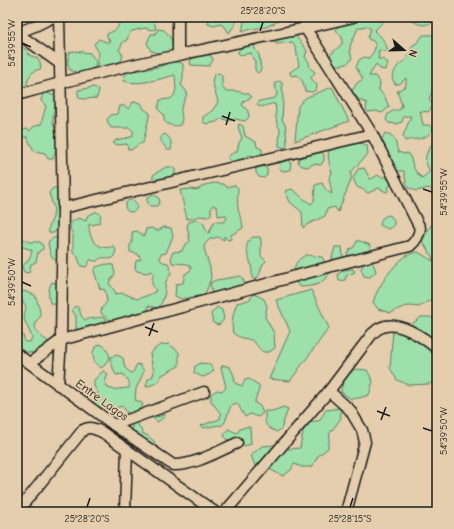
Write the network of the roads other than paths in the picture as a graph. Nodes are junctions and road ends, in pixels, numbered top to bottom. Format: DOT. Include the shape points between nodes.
graph roads {
  1 [pos="53,17"];
  2 [pos="58,17"];
  3 [pos="178,17"];
  4 [pos="305,17"];
  5 [pos="353,17"];
  6 [pos="306,29"];
  7 [pos="17,33"];
  8 [pos="178,55"];
  9 [pos="59,64"];
  10 [pos="60,83"];
  11 [pos="17,95"];
  12 [pos="372,134"];
  13 [pos="63,208"];
  14 [pos="61,340"];
  15 [pos="437,349"];
  16 [pos="17,354"];
  17 [pos="30,363"];
  18 [pos="58,385"];
  19 [pos="329,391"];
  20 [pos="204,392"];
  21 [pos="114,425"];
  22 [pos="237,443"];
  23 [pos="127,450"];
  24 [pos="17,512"];
  25 [pos="125,512"];
  26 [pos="215,512"];
  27 [pos="225,512"];
  28 [pos="346,512"];
  1 -- 7 [label="street"];
  2 -- 9 [label="street"];
  3 -- 8 [label="street"];
  4 -- 6 [label="street"];
  5 -- 6 [label="street"];
  6 -- 8 [label="street"];
  6 -- 12 [label="street"];
  7 -- 9 [label="street"];
  8 -- 10 [label="street"];
  9 -- 10 [label="street"];
  10 -- 11 [label="street"];
  10 -- 13 [label="street"];
  12 -- 13 [label="street"];
  12 -- 14 [label="street" via="420,228 416,242 410,246"];
  13 -- 14 [label="street"];
  14 -- 17 [label="street"];
  14 -- 18 [label="street"];
  15 -- 19 [label="street" via="405,328 390,325 380,327"];
  16 -- 17 [label="street, Entre Lagos"];
  17 -- 18 [label="street, Entre Lagos"];
  18 -- 21 [label="street, Entre Lagos"];
  19 -- 27 [label="street"];
  19 -- 28 [label="street" via="350,410 362,430 365,442"];
  20 -- 21 [label="street"];
  21 -- 22 [label="street, Entre Lagos" via="173,465 180,466 195,461"];
  23 -- 24 [label="street" via="102,432 87,427"];
  23 -- 25 [label="street"];
  23 -- 26 [label="street"];
}
